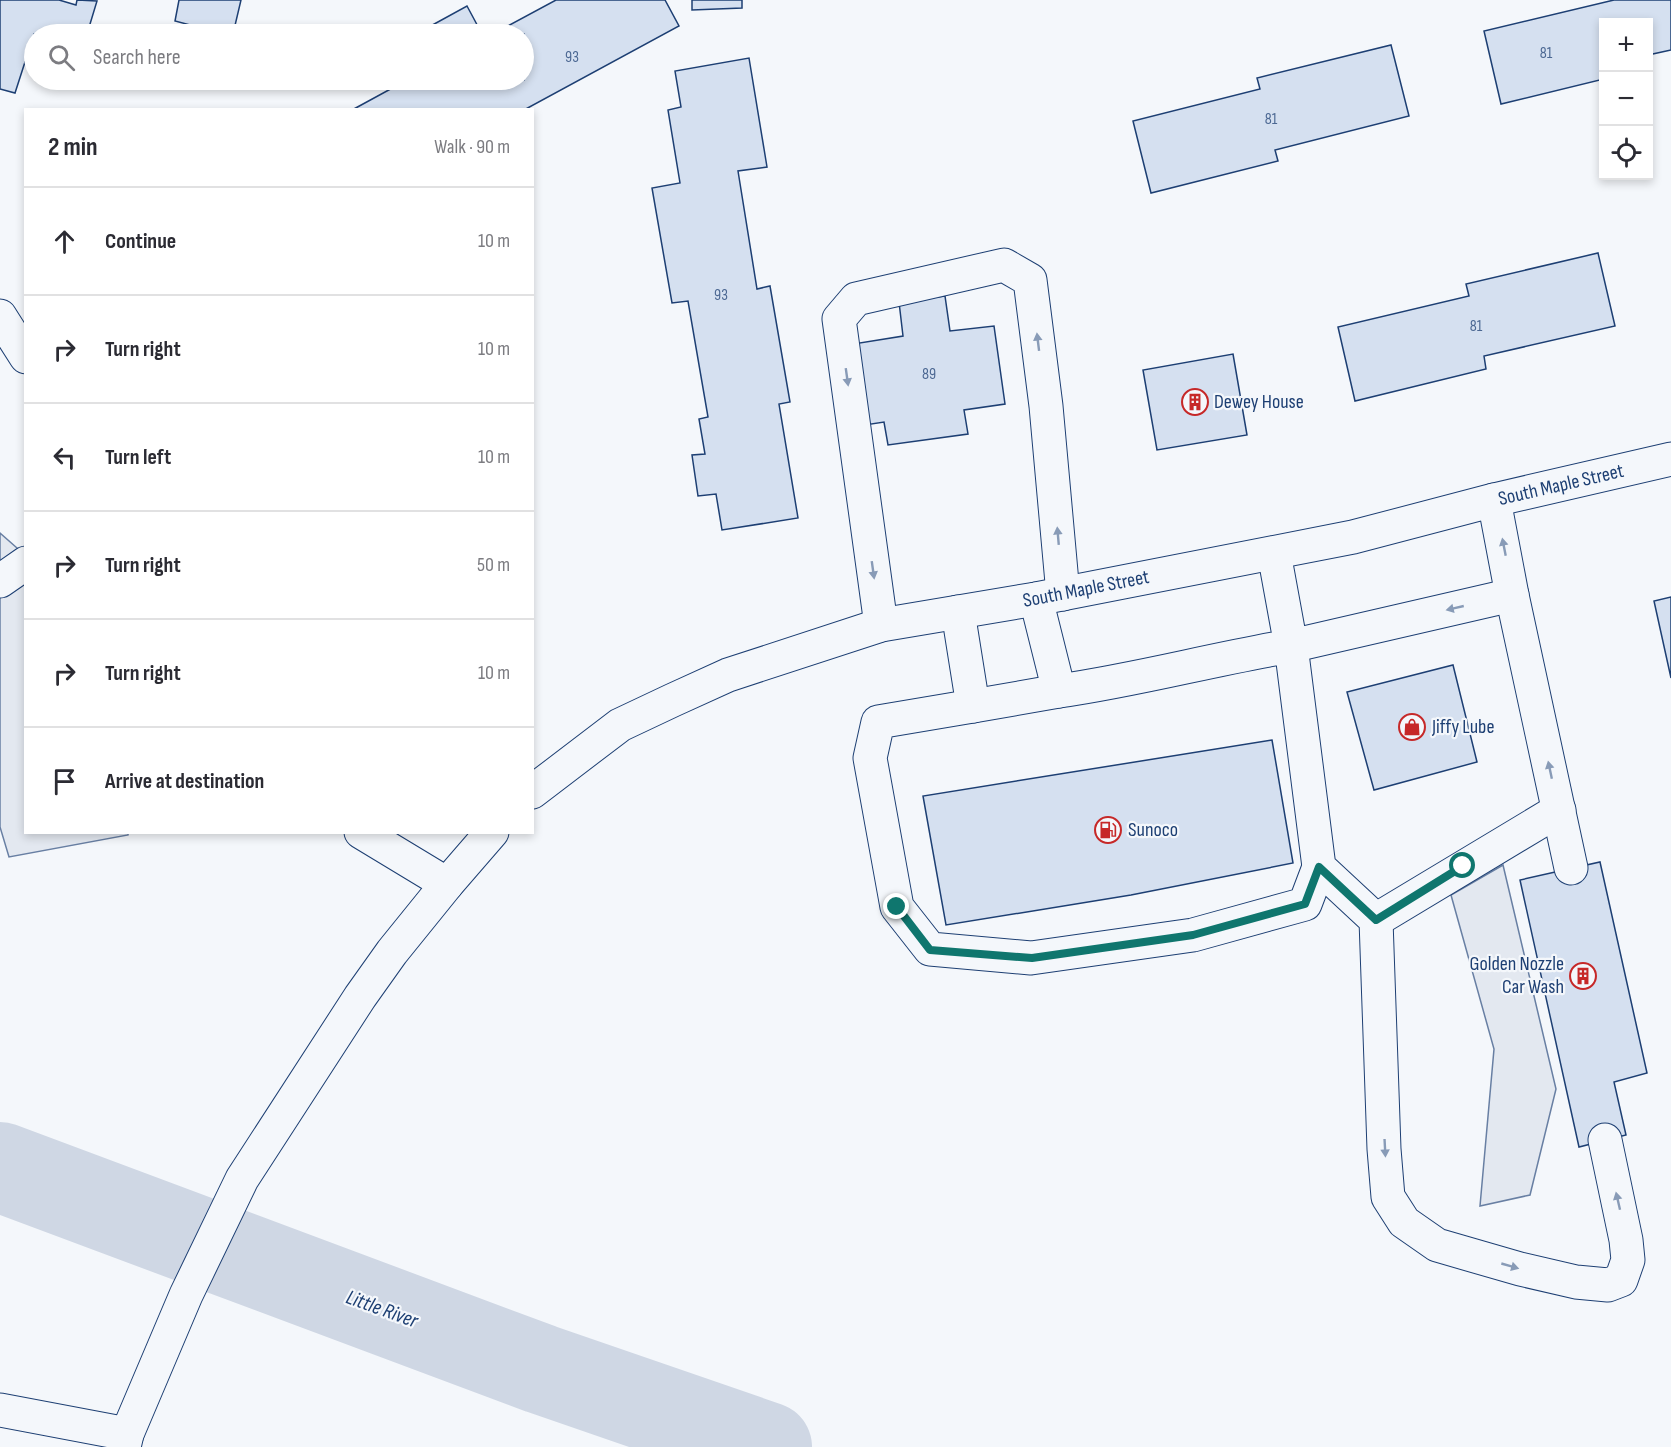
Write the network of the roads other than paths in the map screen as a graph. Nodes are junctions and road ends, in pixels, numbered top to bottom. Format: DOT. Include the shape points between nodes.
graph roads {
  1 [pos="0,316"];
  2 [pos="24,354"];
  3 [pos="1671,459"];
  4 [pos="1494,501"];
  5 [pos="1274,553"];
  6 [pos="24,565"];
  7 [pos="0,581"];
  8 [pos="1512,595"];
  9 [pos="1050,596"];
  10 [pos="958,612"];
  11 [pos="881,626"];
  12 [pos="1291,646"];
  13 [pos="1059,691"];
  14 [pos="973,706"];
  15 [pos="534,790"];
  16 [pos="1559,810"];
  17 [pos="364,834"];
  18 [pos="490,834"];
  19 [pos="1319,867"];
  20 [pos="1571,868"];
  21 [pos="447,884"];
  22 [pos="1376,920"];
  23 [pos="1605,1140"];
  24 [pos="0,1410"];
  25 [pos="126,1440"];
  1 -- 2 [label="main road"];
  3 -- 4 [label="main road, South Maple Street"];
  4 -- 5 [label="main road, South Maple Street"];
  8 -- 4 [label="main road, one-way"];
  5 -- 9 [label="main road, South Maple Street"];
  5 -- 12 [label="main road"];
  6 -- 7 [label="main road"];
  8 -- 12 [label="main road, one-way"];
  16 -- 8 [label="main road, one-way"];
  9 -- 10 [label="main road, South Maple Street"];
  9 -- 11 [label="main road, one-way" via="1046,406 1030,280 1004,265 856,299 838,319"];
  9 -- 13 [label="main road"];
  10 -- 11 [label="main road, South Maple Street"];
  10 -- 14 [label="main road"];
  11 -- 15 [label="main road, South Maple Street" via="728,675 620,725"];
  12 -- 13 [label="main road"];
  12 -- 19 [label="main road"];
  13 -- 14 [label="main road"];
  14 -- 19 [label="main road" via="878,722 870,758 897,907 930,950 1032,958 1193,935 1305,904"];
  16 -- 20 [label="main road"];
  16 -- 22 [label="main road"];
  17 -- 21 [label="main road"];
  18 -- 21 [label="main road"];
  19 -- 22 [label="main road"];
  21 -- 25 [label="main road" via="360,997 242,1179 186,1295"];
  22 -- 23 [label="main road, one-way" via="1388,1197 1404,1222 1437,1245 1520,1269 1576,1282 1608,1285 1621,1280 1628,1260"];
  24 -- 25 [label="main road"];
}
